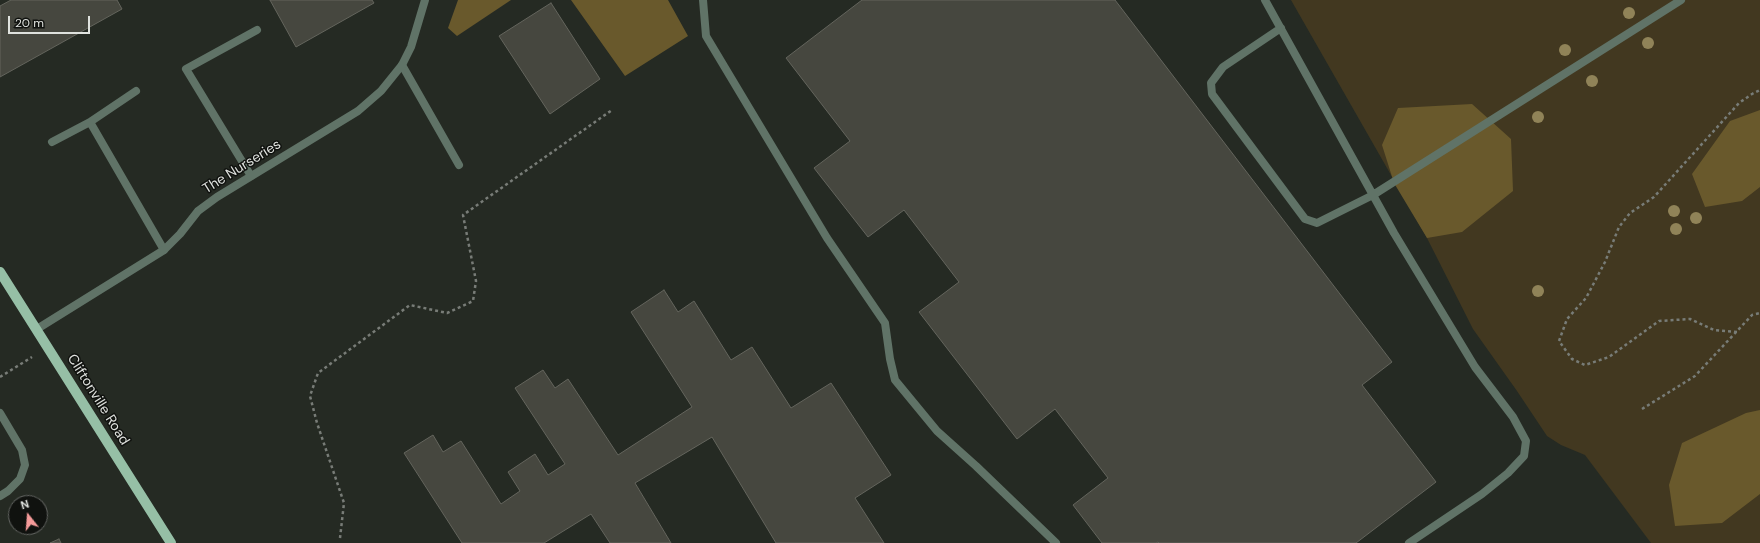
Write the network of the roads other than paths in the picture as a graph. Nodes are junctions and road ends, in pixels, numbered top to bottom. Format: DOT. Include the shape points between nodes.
graph roads {
  1 [pos="425,0"];
  2 [pos="703,0"];
  3 [pos="1266,0"];
  4 [pos="1681,0"];
  5 [pos="1281,28"];
  6 [pos="257,30"];
  7 [pos="402,65"];
  8 [pos="136,92"];
  9 [pos="90,122"];
  10 [pos="52,142"];
  11 [pos="459,165"];
  12 [pos="251,176"];
  13 [pos="1373,196"];
  14 [pos="164,250"];
  15 [pos="0,272"];
  16 [pos="37,329"];
  17 [pos="0,413"];
  18 [pos="0,496"];
  19 [pos="170,543"];
  20 [pos="1056,543"];
  21 [pos="1409,543"];
  1 -- 7 [label="street, The Nurseries" via="411,47"];
  2 -- 20 [label="street" via="706,36 828,238 885,323 895,380 937,431"];
  3 -- 5 [label="street"];
  4 -- 13 [label="street"];
  5 -- 13 [label="street"];
  5 -- 13 [label="street" via="1223,67 1211,83 1212,94 1305,219 1318,223"];
  6 -- 12 [label="street" via="186,70"];
  7 -- 11 [label="street"];
  7 -- 12 [label="street, The Nurseries" via="381,91 358,111"];
  8 -- 9 [label="street"];
  9 -- 10 [label="street"];
  9 -- 14 [label="street"];
  12 -- 14 [label="street, The Nurseries" via="198,211"];
  13 -- 21 [label="street" via="1475,366 1513,417 1526,441 1524,456 1508,473 1482,494"];
  14 -- 16 [label="street, The Nurseries"];
  15 -- 16 [label="main road, Cliftonville Road"];
  16 -- 19 [label="main road, Cliftonville Road"];
  17 -- 18 [label="street" via="22,450 25,465 20,479 8,492"];
}
